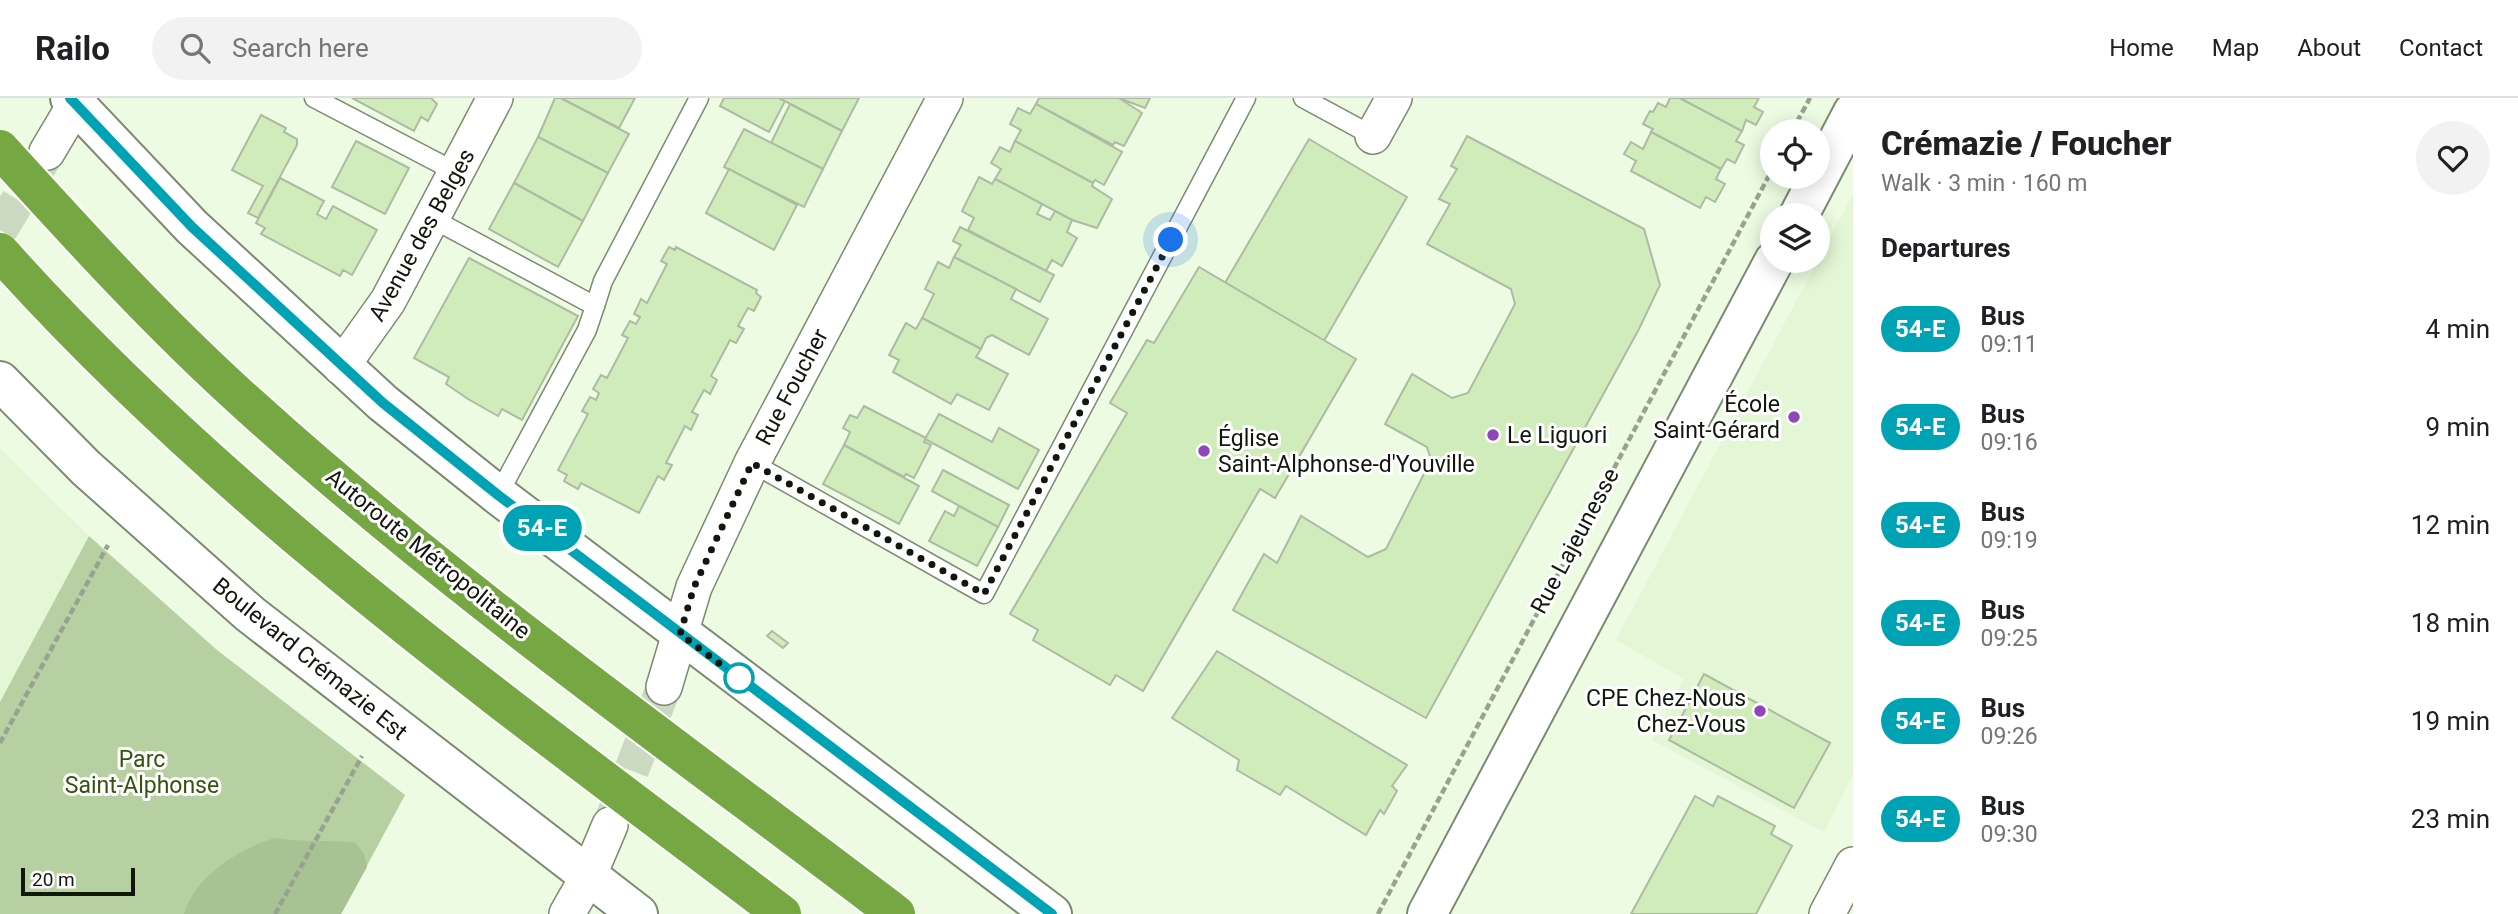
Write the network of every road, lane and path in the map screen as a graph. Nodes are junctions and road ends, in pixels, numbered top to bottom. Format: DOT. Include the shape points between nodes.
graph roads {
  1 [pos="314,98"];
  2 [pos="495,98"];
  3 [pos="699,98"];
  4 [pos="945,98"];
  5 [pos="1246,98"];
  6 [pos="1303,98"];
  7 [pos="1394,98"];
  8 [pos="1810,98"];
  9 [pos="75,100"];
  10 [pos="1853,112"];
  11 [pos="1799,119"];
  12 [pos="1373,135"];
  13 [pos="0,149"];
  14 [pos="47,152"];
  15 [pos="456,172"];
  16 [pos="1762,189"];
  17 [pos="1805,203"];
  18 [pos="431,218"];
  19 [pos="0,252"];
  20 [pos="1768,273"];
  21 [pos="595,306"];
  22 [pos="341,367"];
  23 [pos="0,382"];
  24 [pos="752,463"];
  25 [pos="498,495"];
  26 [pos="108,545"];
  27 [pos="680,634"];
  28 [pos="664,687"];
  29 [pos="0,743"];
  30 [pos="362,756"];
  31 [pos="610,825"];
  32 [pos="1853,865"];
  33 [pos="588,877"];
  34 [pos="1038,910"];
  35 [pos="275,914"];
  36 [pos="567,914"];
  37 [pos="638,914"];
  38 [pos="782,914"];
  39 [pos="896,914"];
  40 [pos="1378,914"];
  41 [pos="1426,914"];
  42 [pos="1826,914"];
  1 -- 15 [label="lane"];
  2 -- 15 [label="street, Avenue des Belges"];
  3 -- 21 [label="lane" via="603,281"];
  4 -- 24 [label="street, Rue Foucher"];
  5 -- 24 [label="lane" via="984,594"];
  6 -- 12 [label="lane"];
  7 -- 12 [label="street"];
  8 -- 11 [label="path"];
  9 -- 14 [label="street"];
  9 -- 22 [label="main road" via="183,217"];
  10 -- 17 [label="main road"];
  13 -- 39 [label="highway, Autoroute Métropolitaine, bridge" via="159,319 300,450 504,616"];
  15 -- 18 [label="street, Avenue des Belges"];
  16 -- 40 [label="path, Rue Lajeunesse"];
  18 -- 21 [label="lane"];
  18 -- 22 [label="street, Avenue des Belges" via="388,302"];
  19 -- 38 [label="highway, bridge" via="113,371 296,538 440,655"];
  20 -- 41 [label="main road, Rue Lajeunesse"];
  21 -- 25 [label="lane" via="587,330"];
  22 -- 25 [label="main road"];
  23 -- 33 [label="main road, Boulevard Crémazie Est" via="86,468 250,614"];
  24 -- 27 [label="street, Rue Foucher" via="694,587"];
  25 -- 27 [label="main road"];
  26 -- 29 [label="path"];
  27 -- 28 [label="street, Rue Foucher"];
  27 -- 34 [label="main road"];
  30 -- 35 [label="path"];
  31 -- 33 [label="street"];
  32 -- 42 [label="street"];
  33 -- 36 [label="street"];
  33 -- 37 [label="main road, Boulevard Crémazie Est"];
}
